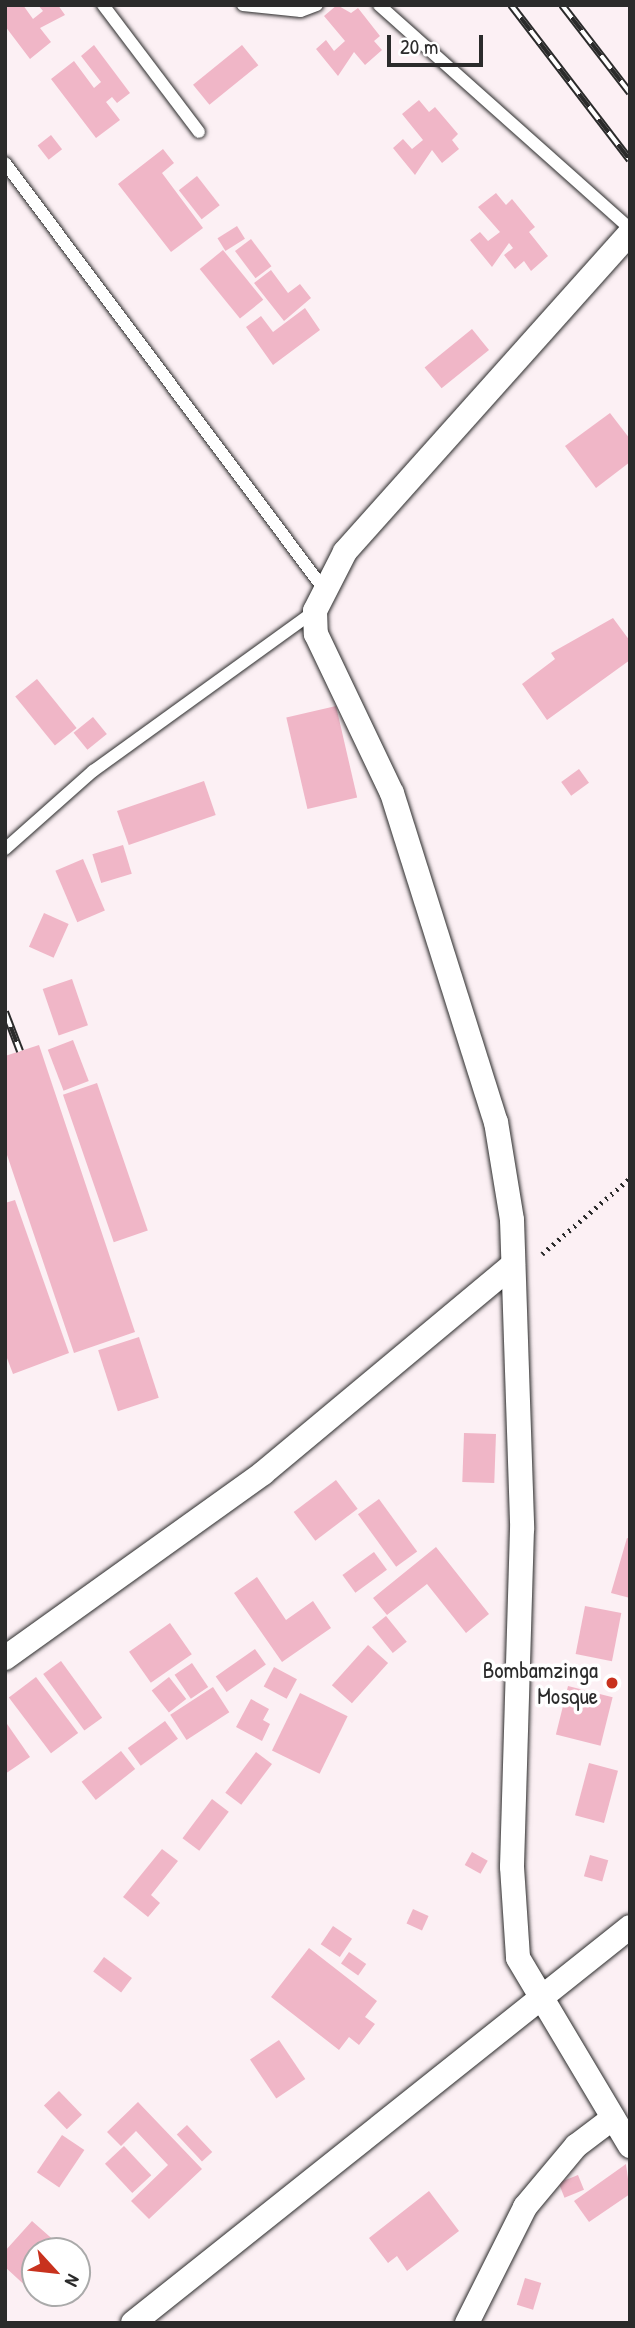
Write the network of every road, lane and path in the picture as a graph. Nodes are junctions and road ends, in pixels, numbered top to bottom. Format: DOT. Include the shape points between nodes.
graph roads {
  1 [pos="103,5"];
  2 [pos="243,5"];
  3 [pos="317,5"];
  4 [pos="379,5"];
  5 [pos="199,132"];
  6 [pos="5,163"];
  7 [pos="630,231"];
  8 [pos="319,599"];
  9 [pos="5,849"];
  10 [pos="630,1178"];
  11 [pos="513,1270"];
  12 [pos="5,1658"];
  13 [pos="630,1927"];
  14 [pos="537,1997"];
  15 [pos="613,2118"];
  16 [pos="630,2146"];
  17 [pos="133,2323"];
  18 [pos="467,2323"];
  1 -- 5 [label="lane"];
  2 -- 3 [label="lane" via="301,11"];
  4 -- 7 [label="lane"];
  6 -- 8 [label="lane"];
  7 -- 8 [label="street" via="345,552"];
  8 -- 9 [label="lane" via="93,771"];
  8 -- 11 [label="street" via="316,634 392,793 496,1122"];
  10 -- 11 [label="path"];
  11 -- 12 [label="street" via="263,1473"];
  11 -- 14 [label="street" via="522,1529 514,1923 518,1958"];
  13 -- 14 [label="street"];
  14 -- 15 [label="street"];
  14 -- 17 [label="street"];
  15 -- 16 [label="street"];
  15 -- 18 [label="street" via="576,2146 533,2195"];
}
